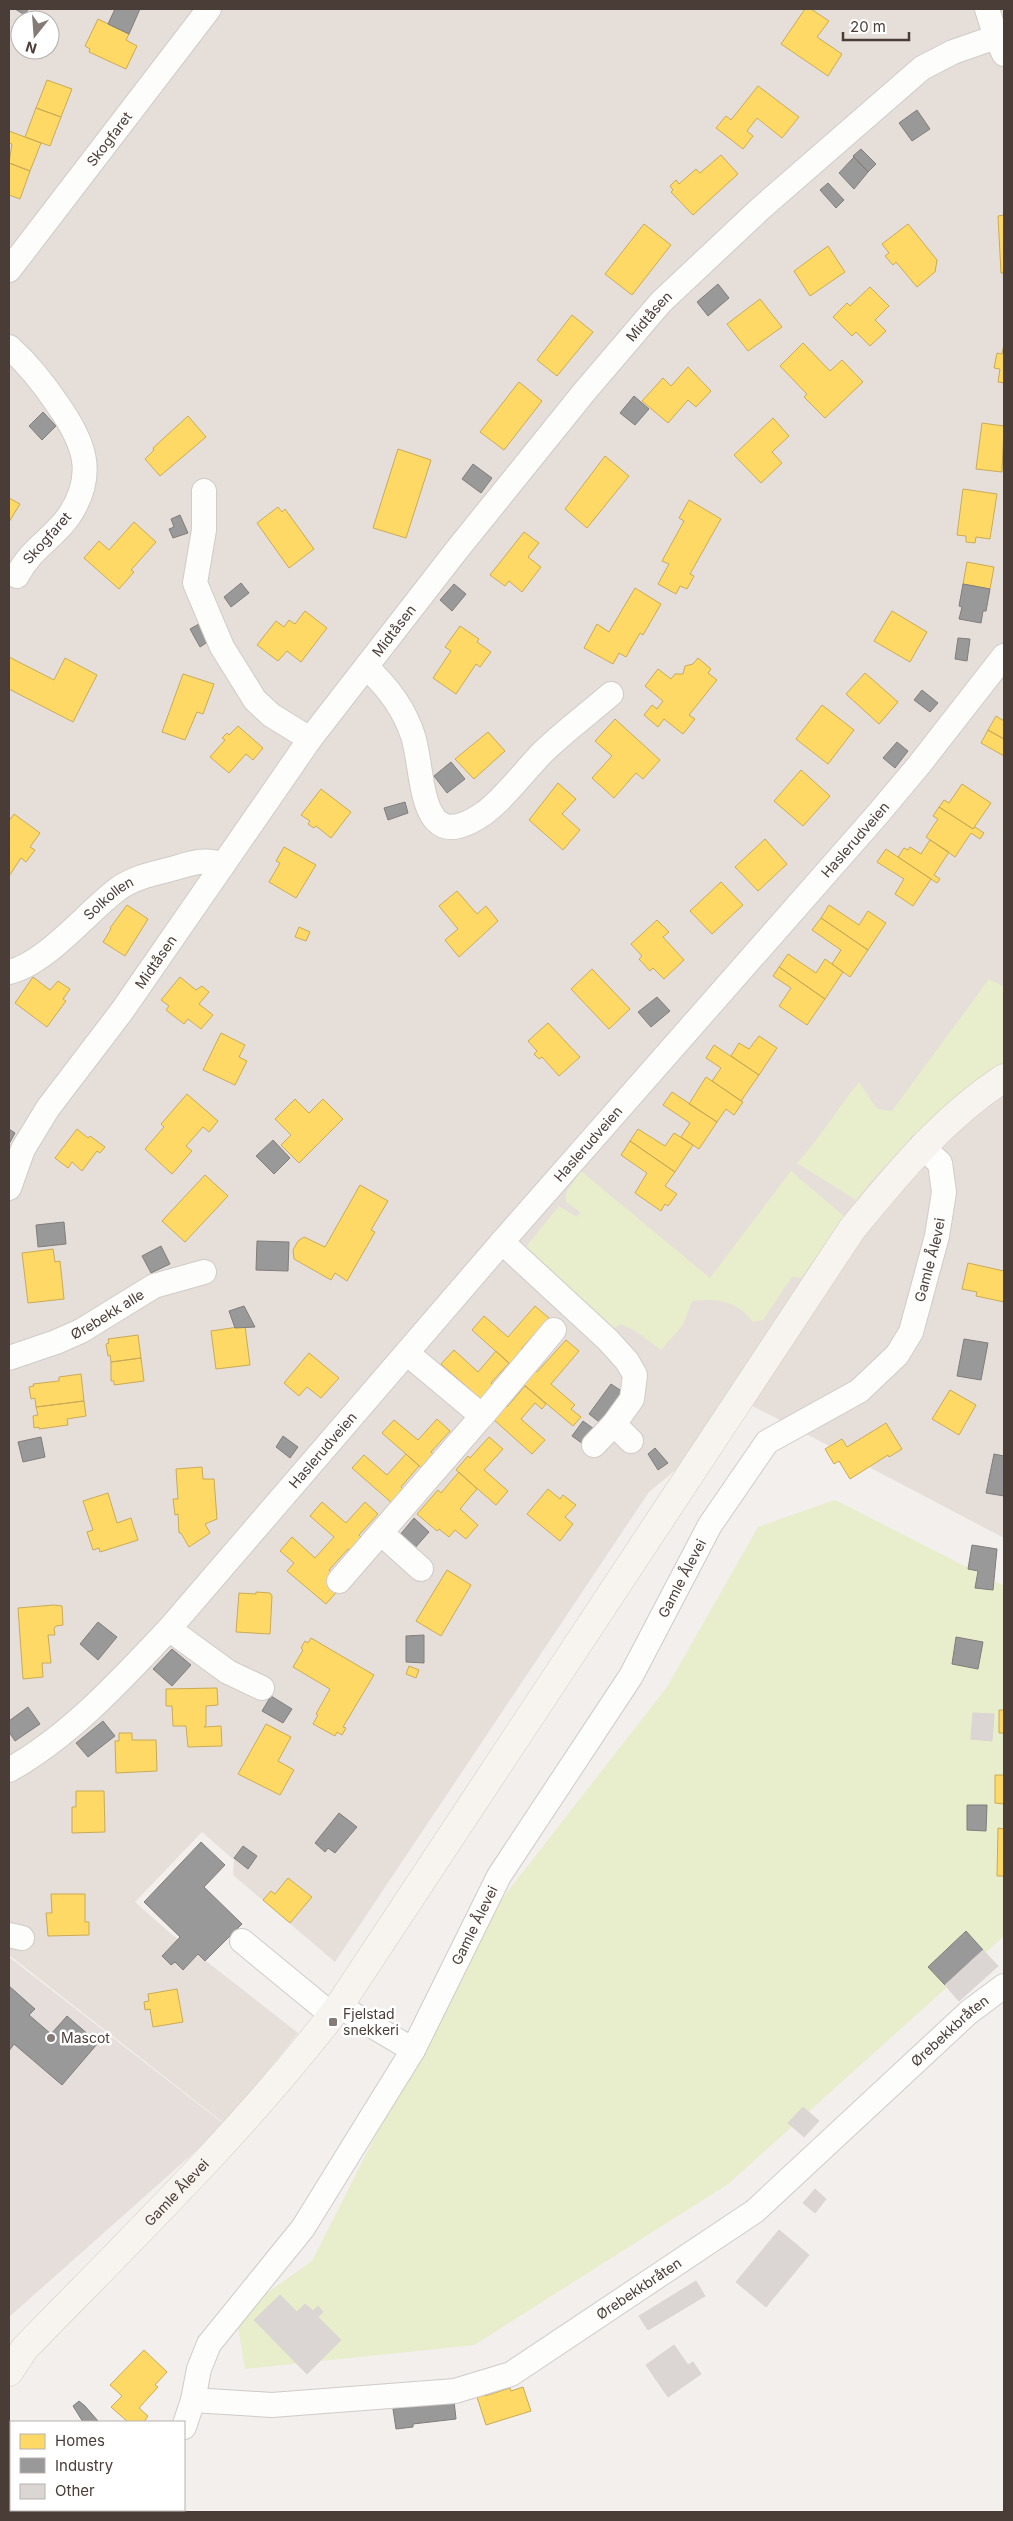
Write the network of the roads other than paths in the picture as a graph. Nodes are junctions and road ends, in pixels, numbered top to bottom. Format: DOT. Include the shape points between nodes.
graph roads {
  1 [pos="209,9"];
  2 [pos="987,9"];
  3 [pos="1000,46"];
  4 [pos="9,270"];
  5 [pos="9,347"];
  6 [pos="204,491"];
  7 [pos="17,576"];
  8 [pos="1004,656"];
  9 [pos="366,667"];
  10 [pos="611,694"];
  11 [pos="310,739"];
  12 [pos="223,865"];
  13 [pos="9,972"];
  14 [pos="1004,1078"];
  15 [pos="921,1146"];
  16 [pos="9,1188"];
  17 [pos="502,1242"];
  18 [pos="204,1272"];
  19 [pos="554,1330"];
  20 [pos="408,1354"];
  21 [pos="9,1358"];
  22 [pos="482,1416"];
  23 [pos="614,1424"];
  24 [pos="631,1441"];
  25 [pos="594,1445"];
  26 [pos="381,1533"];
  27 [pos="421,1569"];
  28 [pos="339,1581"];
  29 [pos="168,1629"];
  30 [pos="262,1688"];
  31 [pos="9,1770"];
  32 [pos="242,1941"];
  33 [pos="1004,1986"];
  34 [pos="335,2011"];
  35 [pos="413,2050"];
  36 [pos="17,2351"];
  37 [pos="9,2372"];
  38 [pos="193,2400"];
  39 [pos="185,2424"];
  1 -- 4 [label="street, Skogfaret"];
  2 -- 3 [label="street"];
  3 -- 9 [label="street, Midtåsen" via="953,52 922,68 760,209 661,302 585,391"];
  5 -- 7 [label="street, Skogfaret" via="46,387 74,428 82,447 85,467 84,483 68,518 25,559"];
  6 -- 11 [label="street" via="204,530 196,583 222,647 255,700 271,715"];
  8 -- 17 [label="street, Haslerudveien" via="877,815"];
  9 -- 10 [label="street, Midtåsen" via="394,696 413,736 426,806 435,821 448,827 463,825 484,813 545,750"];
  9 -- 11 [label="street, Midtåsen"];
  11 -- 12 [label="street, Midtåsen"];
  12 -- 13 [label="street, Solkollen" via="211,860 197,861 135,880 119,888 44,953"];
  12 -- 16 [label="street, Midtåsen" via="122,1011 48,1108 23,1149"];
  14 -- 15 [label="main road, Gamle Ålevei"];
  15 -- 34 [label="main road, Gamle Ålevei" via="852,1229"];
  15 -- 35 [label="street, Gamle Ålevei" via="940,1163 944,1192 935,1245 911,1332 897,1355 859,1391 767,1442 710,1525 631,1676 499,1876"];
  17 -- 20 [label="street, Haslerudveien"];
  17 -- 23 [label="street" via="528,1263 627,1360 635,1376 635,1386 632,1399"];
  18 -- 21 [label="street, Ørebekk alle" via="154,1286 81,1331"];
  19 -- 22 [label="street"];
  20 -- 22 [label="street"];
  20 -- 29 [label="street, Haslerudveien"];
  22 -- 26 [label="street"];
  23 -- 24 [label="street"];
  23 -- 25 [label="street"];
  26 -- 27 [label="street"];
  26 -- 28 [label="street"];
  29 -- 30 [label="street" via="228,1672"];
  29 -- 31 [label="street, Haslerudveien" via="113,1689 68,1728"];
  32 -- 34 [label="street"];
  33 -- 38 [label="street, Ørebekkbråten" via="969,2012 756,2211 511,2374 455,2391 272,2405"];
  34 -- 35 [label="street"];
  34 -- 36 [label="main road, Gamle Ålevei" via="219,2150"];
  35 -- 38 [label="street, Gamle Ålevei" via="303,2228 209,2344 199,2369"];
  36 -- 37 [label="main road, Gamle Ålevei"];
  38 -- 39 [label="street, Gamle Ålevei"];
}
